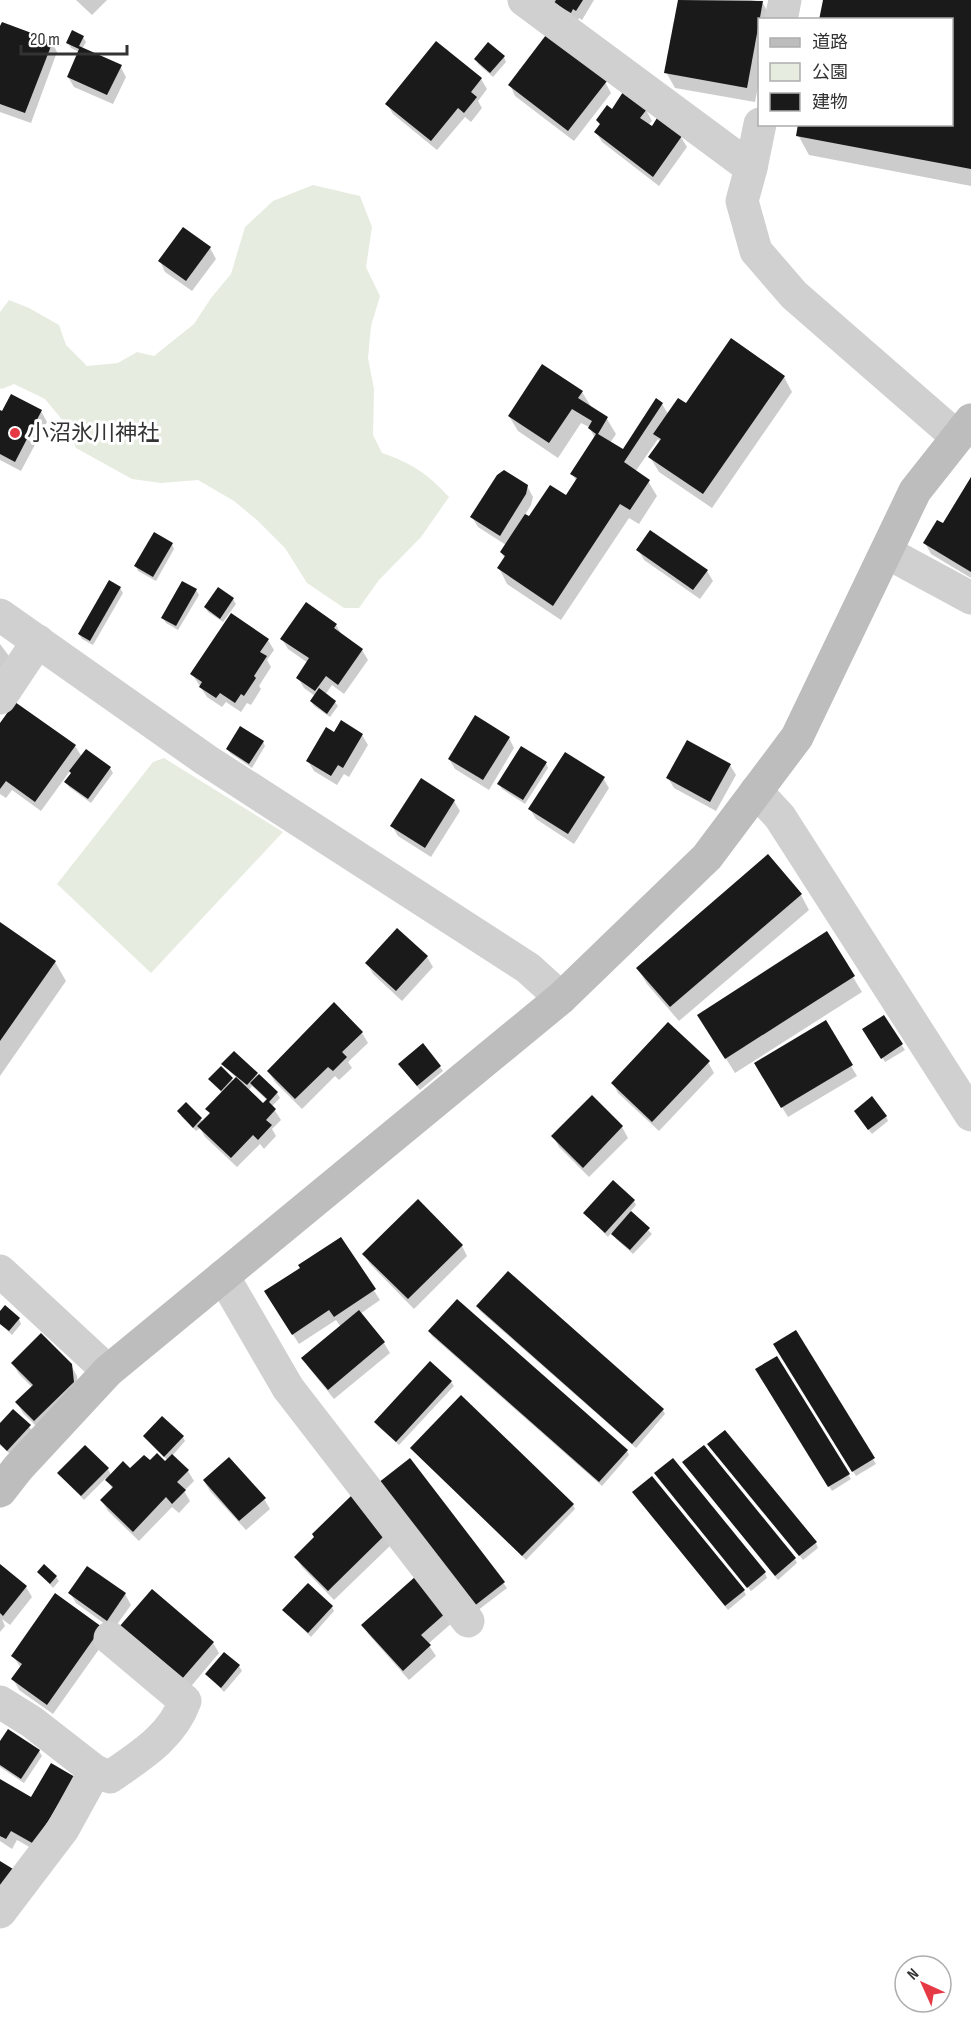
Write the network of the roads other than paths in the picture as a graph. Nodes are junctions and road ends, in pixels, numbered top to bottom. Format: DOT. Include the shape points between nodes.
graph roads {
  1 [pos="524,0"];
  2 [pos="785,0"];
  3 [pos="781,18"];
  4 [pos="760,126"];
  5 [pos="752,168"];
  6 [pos="964,429"];
  7 [pos="886,552"];
  8 [pos="971,598"];
  9 [pos="0,615"];
  10 [pos="38,641"];
  11 [pos="0,698"];
  12 [pos="756,791"];
  13 [pos="561,998"];
  14 [pos="971,1115"];
  15 [pos="0,1271"];
  16 [pos="223,1276"];
  17 [pos="108,1371"];
  18 [pos="0,1491"];
  19 [pos="468,1621"];
  20 [pos="110,1638"];
  21 [pos="0,1702"];
  22 [pos="95,1771"];
  23 [pos="0,1912"];
  1 -- 5 [label="street"];
  2 -- 3 [label="street"];
  4 -- 5 [label="street"];
  5 -- 6 [label="street" via="742,201 756,251 794,295"];
  6 -- 7 [label="street" via="915,491"];
  7 -- 8 [label="street"];
  7 -- 12 [label="street" via="797,737"];
  9 -- 10 [label="street"];
  10 -- 11 [label="street"];
  10 -- 13 [label="street" via="206,760 528,968"];
  12 -- 13 [label="street" via="707,857"];
  12 -- 14 [label="street" via="780,818"];
  13 -- 16 [label="street"];
  15 -- 17 [label="street"];
  16 -- 17 [label="street"];
  16 -- 19 [label="street" via="288,1388"];
  17 -- 18 [label="street"];
  20 -- 22 [label="street" via="185,1701 180,1715 155,1746 110,1777"];
  21 -- 22 [label="street"];
  22 -- 23 [label="street" via="63,1829"];
}
